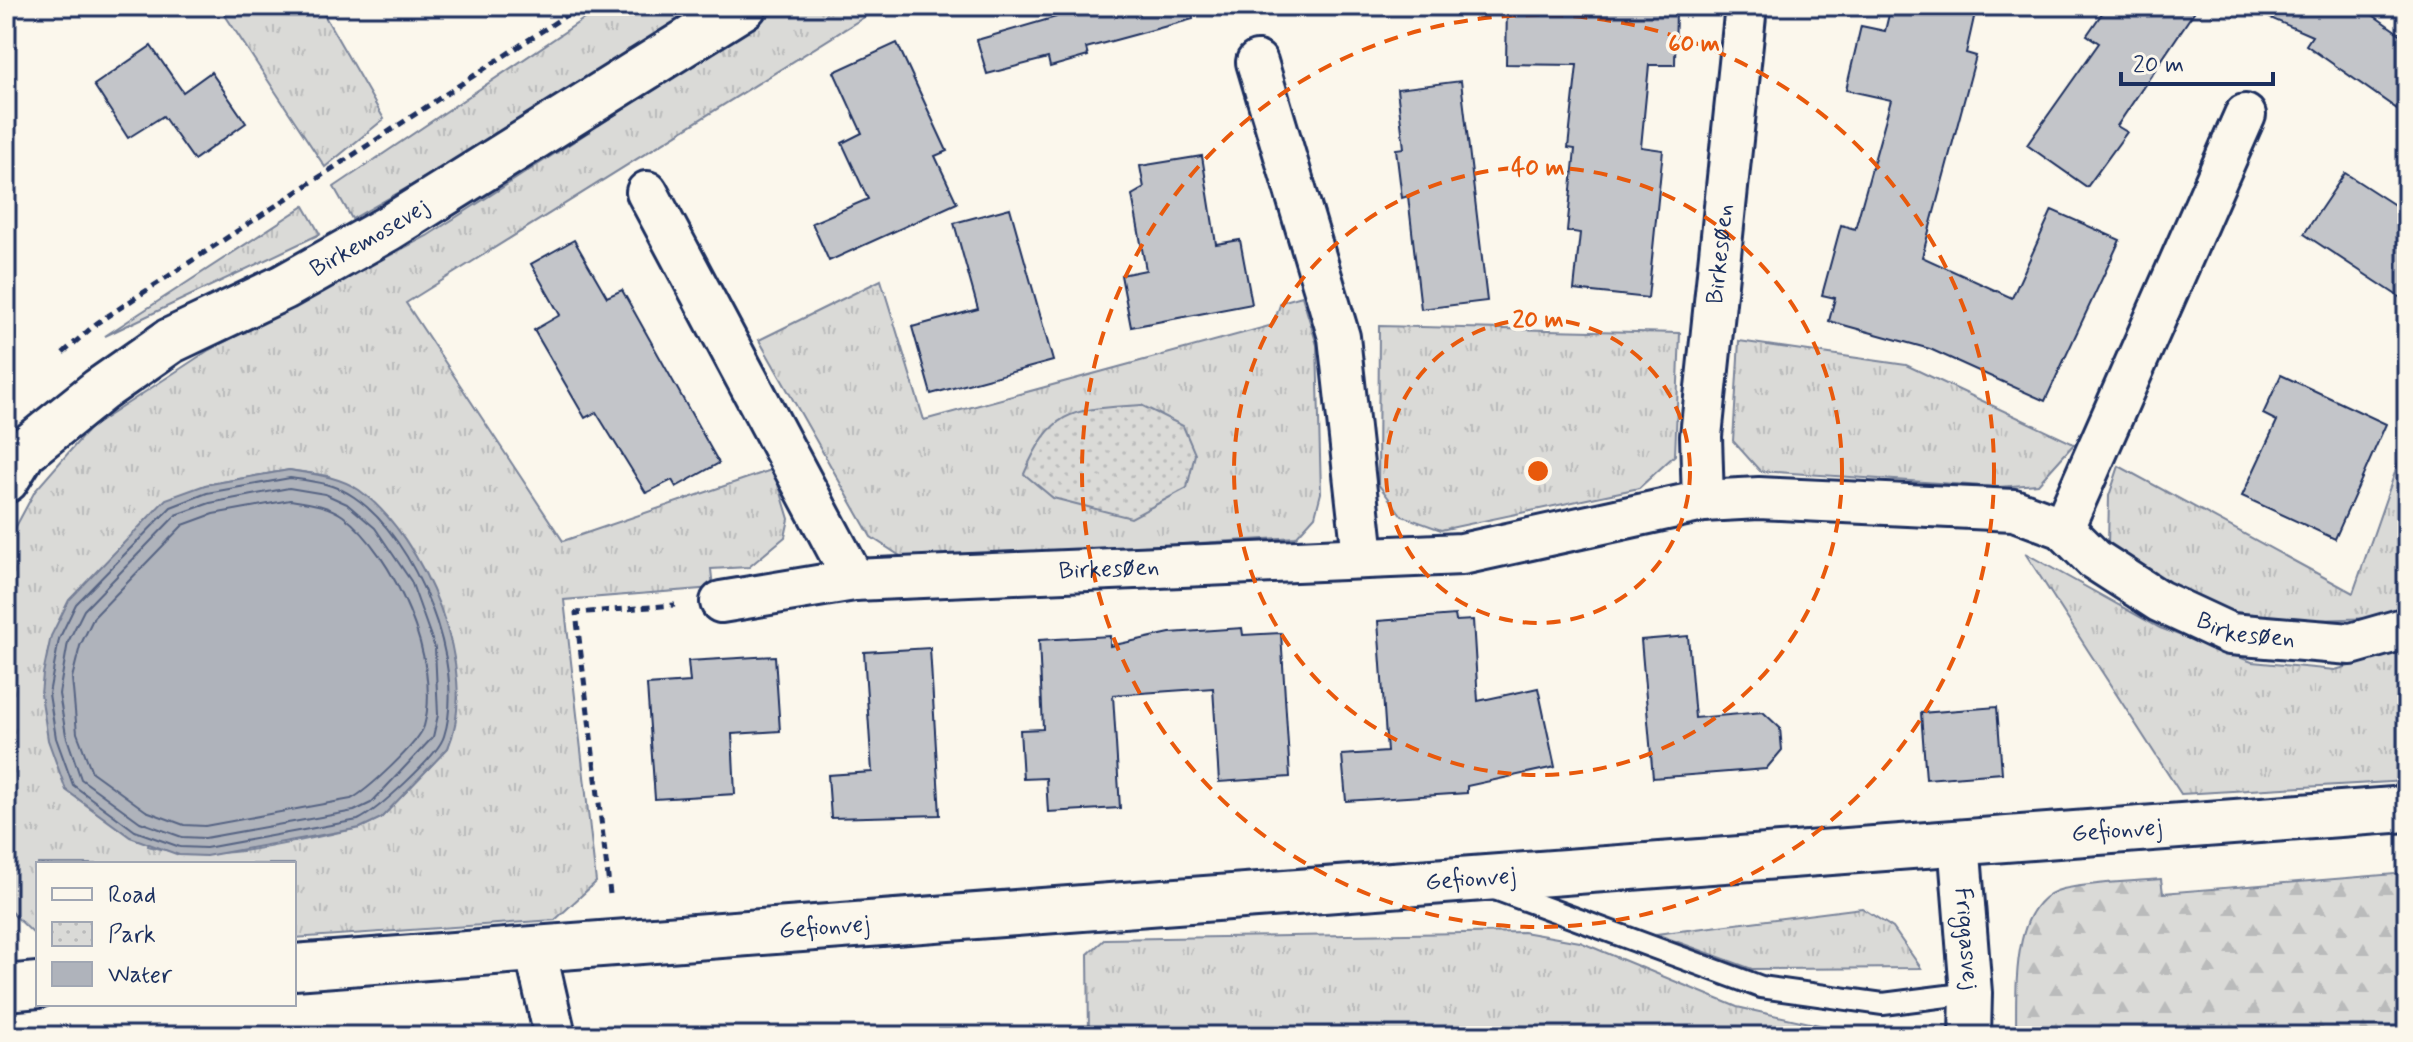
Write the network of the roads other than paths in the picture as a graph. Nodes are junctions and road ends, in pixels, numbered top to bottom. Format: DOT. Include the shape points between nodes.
graph roads {
  1 [pos="744,6"];
  2 [pos="1746,6"];
  3 [pos="1257,62"];
  4 [pos="2245,115"];
  5 [pos="647,192"];
  6 [pos="6,480"];
  7 [pos="1703,501"];
  8 [pos="2063,528"];
  9 [pos="1363,556"];
  10 [pos="854,580"];
  11 [pos="721,602"];
  12 [pos="2407,628"];
  13 [pos="2407,809"];
  14 [pos="1959,841"];
  15 [pos="1473,880"];
  16 [pos="535,949"];
  17 [pos="296,967"];
  18 [pos="36,985"];
  19 [pos="6,988"];
  20 [pos="1971,993"];
  21 [pos="555,1036"];
  22 [pos="1970,1036"];
  1 -- 6 [label="street, Birkemosevej" via="387,229 284,287 170,341 24,451"];
  2 -- 7 [label="street, Birkesøen" via="1701,436"];
  3 -- 9 [label="street" via="1339,337"];
  4 -- 8 [label="street"];
  5 -- 10 [label="street"];
  7 -- 8 [label="street, Birkesøen" via="1759,498 2014,510"];
  7 -- 9 [label="street, Birkesøen" via="1462,554"];
  8 -- 12 [label="street, Birkesøen" via="2094,559 2159,601 2230,634 2351,644"];
  9 -- 10 [label="street, Birkesøen"];
  10 -- 11 [label="street, Birkesøen"];
  13 -- 14 [label="street, Gefionvej"];
  14 -- 15 [label="street, Gefionvej"];
  14 -- 20 [label="street, Friggasvej"];
  15 -- 16 [label="street, Gefionvej"];
  15 -- 20 [label="lane" via="1761,987 1883,1004"];
  16 -- 17 [label="street, Gefionvej"];
  16 -- 21 [label="street"];
  18 -- 19 [label="street"];
  20 -- 22 [label="street, Friggasvej"];
}
